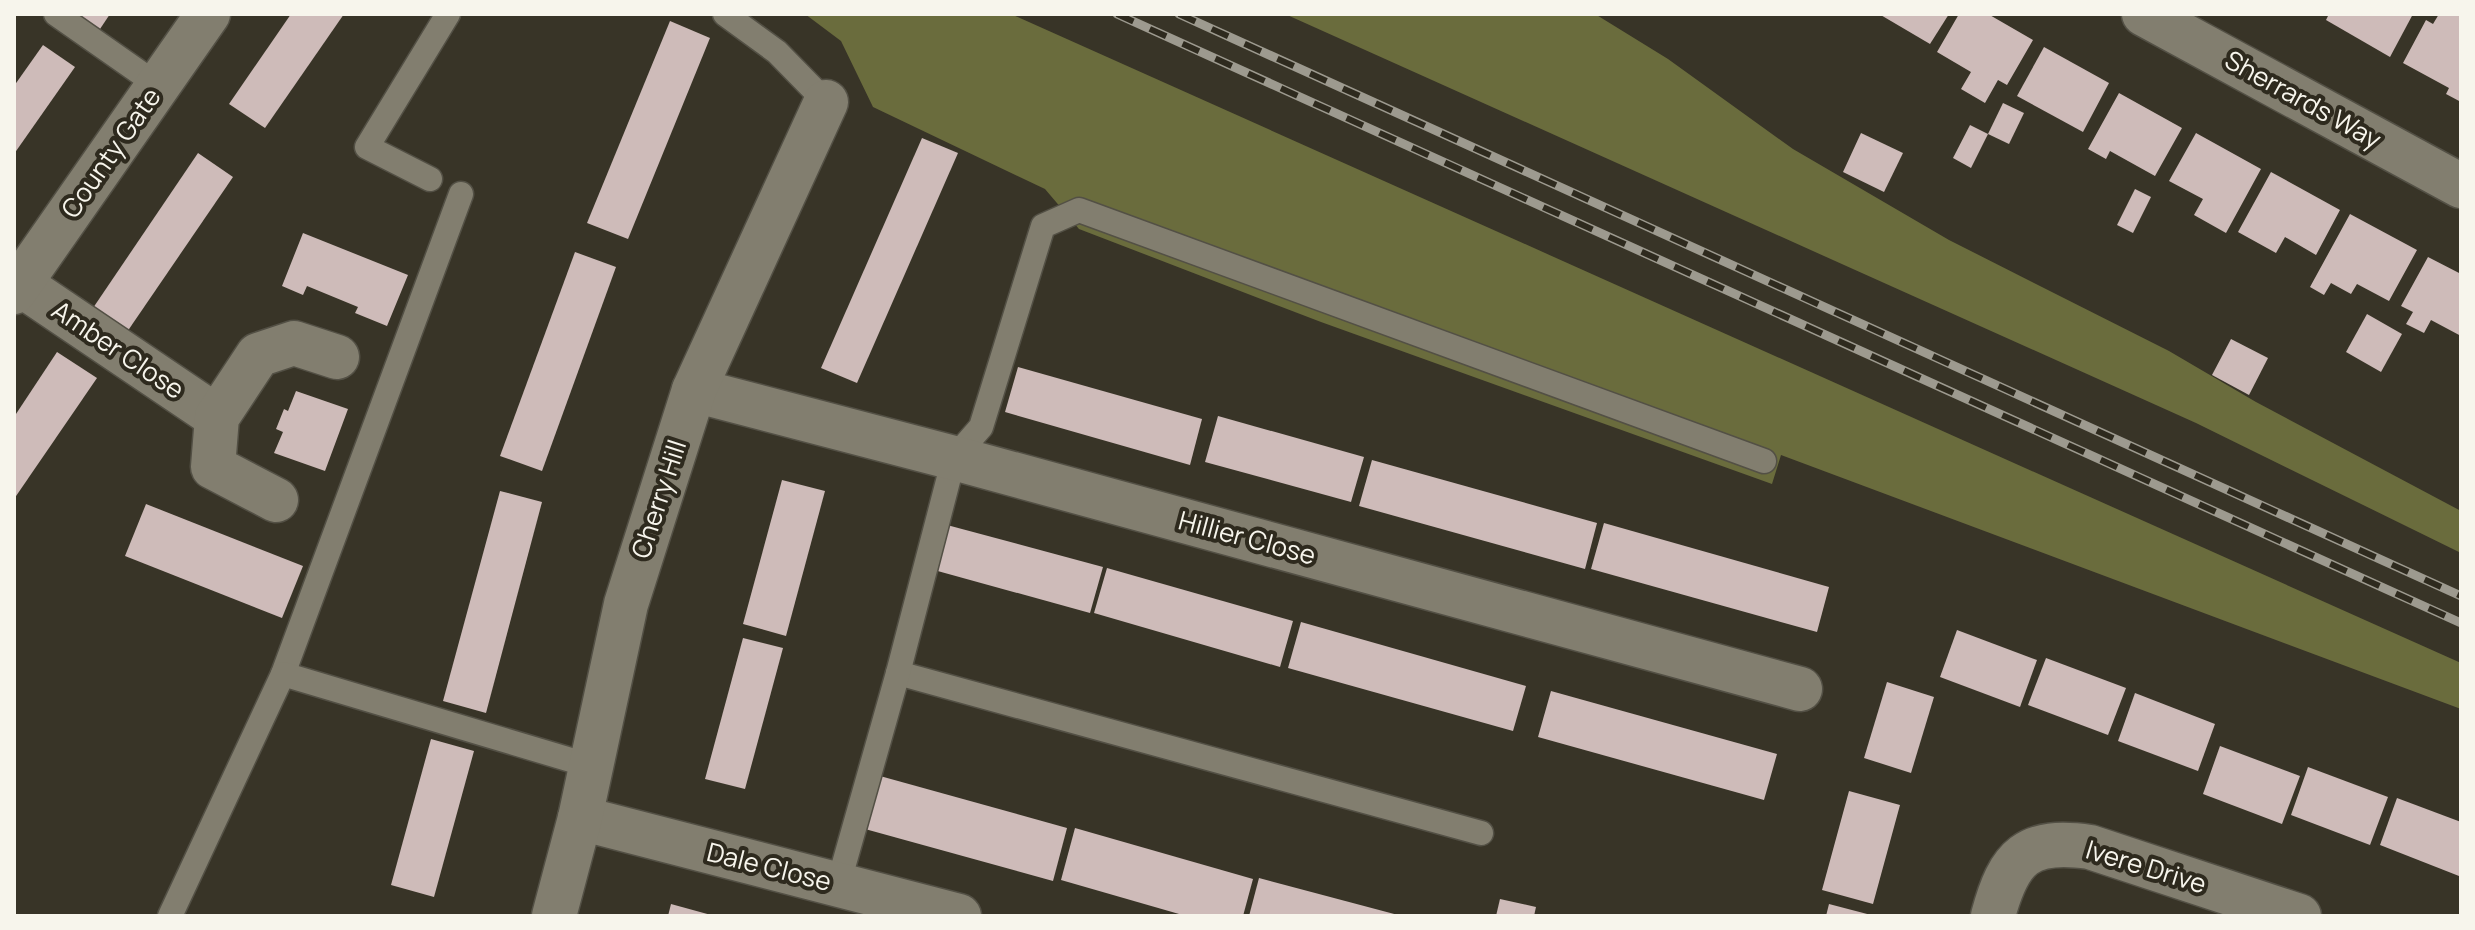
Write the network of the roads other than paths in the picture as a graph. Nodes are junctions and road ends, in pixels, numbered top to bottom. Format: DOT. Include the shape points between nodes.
graph roads {
  1 [pos="56,14"];
  2 [pos="208,14"];
  3 [pos="448,14"];
  4 [pos="725,14"];
  5 [pos="2144,14"];
  6 [pos="159,86"];
  7 [pos="826,102"];
  8 [pos="430,179"];
  9 [pos="2461,186"];
  10 [pos="461,194"];
  11 [pos="16,285"];
  12 [pos="337,357"];
  13 [pos="694,390"];
  14 [pos="217,417"];
  15 [pos="954,458"];
  16 [pos="1764,461"];
  17 [pos="276,500"];
  18 [pos="898,673"];
  19 [pos="283,674"];
  20 [pos="1800,689"];
  21 [pos="591,766"];
  22 [pos="580,818"];
  23 [pos="1481,833"];
  24 [pos="838,885"];
  25 [pos="170,916"];
  26 [pos="554,916"];
  27 [pos="959,916"];
  28 [pos="1993,916"];
  29 [pos="2299,916"];
  1 -- 6 [label="lane"];
  2 -- 6 [label="street, County Gate"];
  3 -- 8 [label="lane" via="367,147"];
  4 -- 7 [label="lane" via="777,52"];
  5 -- 9 [label="street, Sherrards Way"];
  6 -- 11 [label="street, County Gate"];
  7 -- 13 [label="street, Cherry Hill"];
  10 -- 19 [label="lane"];
  11 -- 14 [label="street, Amber Close"];
  12 -- 14 [label="street" via="294,343 258,355"];
  13 -- 15 [label="street, Hillier Close"];
  13 -- 21 [label="street, Cherry Hill" via="626,604"];
  14 -- 17 [label="street" via="213,467"];
  15 -- 16 [label="lane" via="981,427 1043,226 1079,210"];
  15 -- 18 [label="lane"];
  15 -- 20 [label="street, Hillier Close"];
  18 -- 23 [label="lane"];
  18 -- 24 [label="lane"];
  19 -- 21 [label="lane"];
  19 -- 25 [label="lane"];
  21 -- 22 [label="street, Cherry Hill"];
  22 -- 24 [label="street, Dale Close"];
  22 -- 26 [label="street, Cherry Hill"];
  24 -- 27 [label="street, Dale Close"];
  28 -- 29 [label="street, Ivere Drive" via="2010,870 2037,848 2055,843 2090,847"];
}
